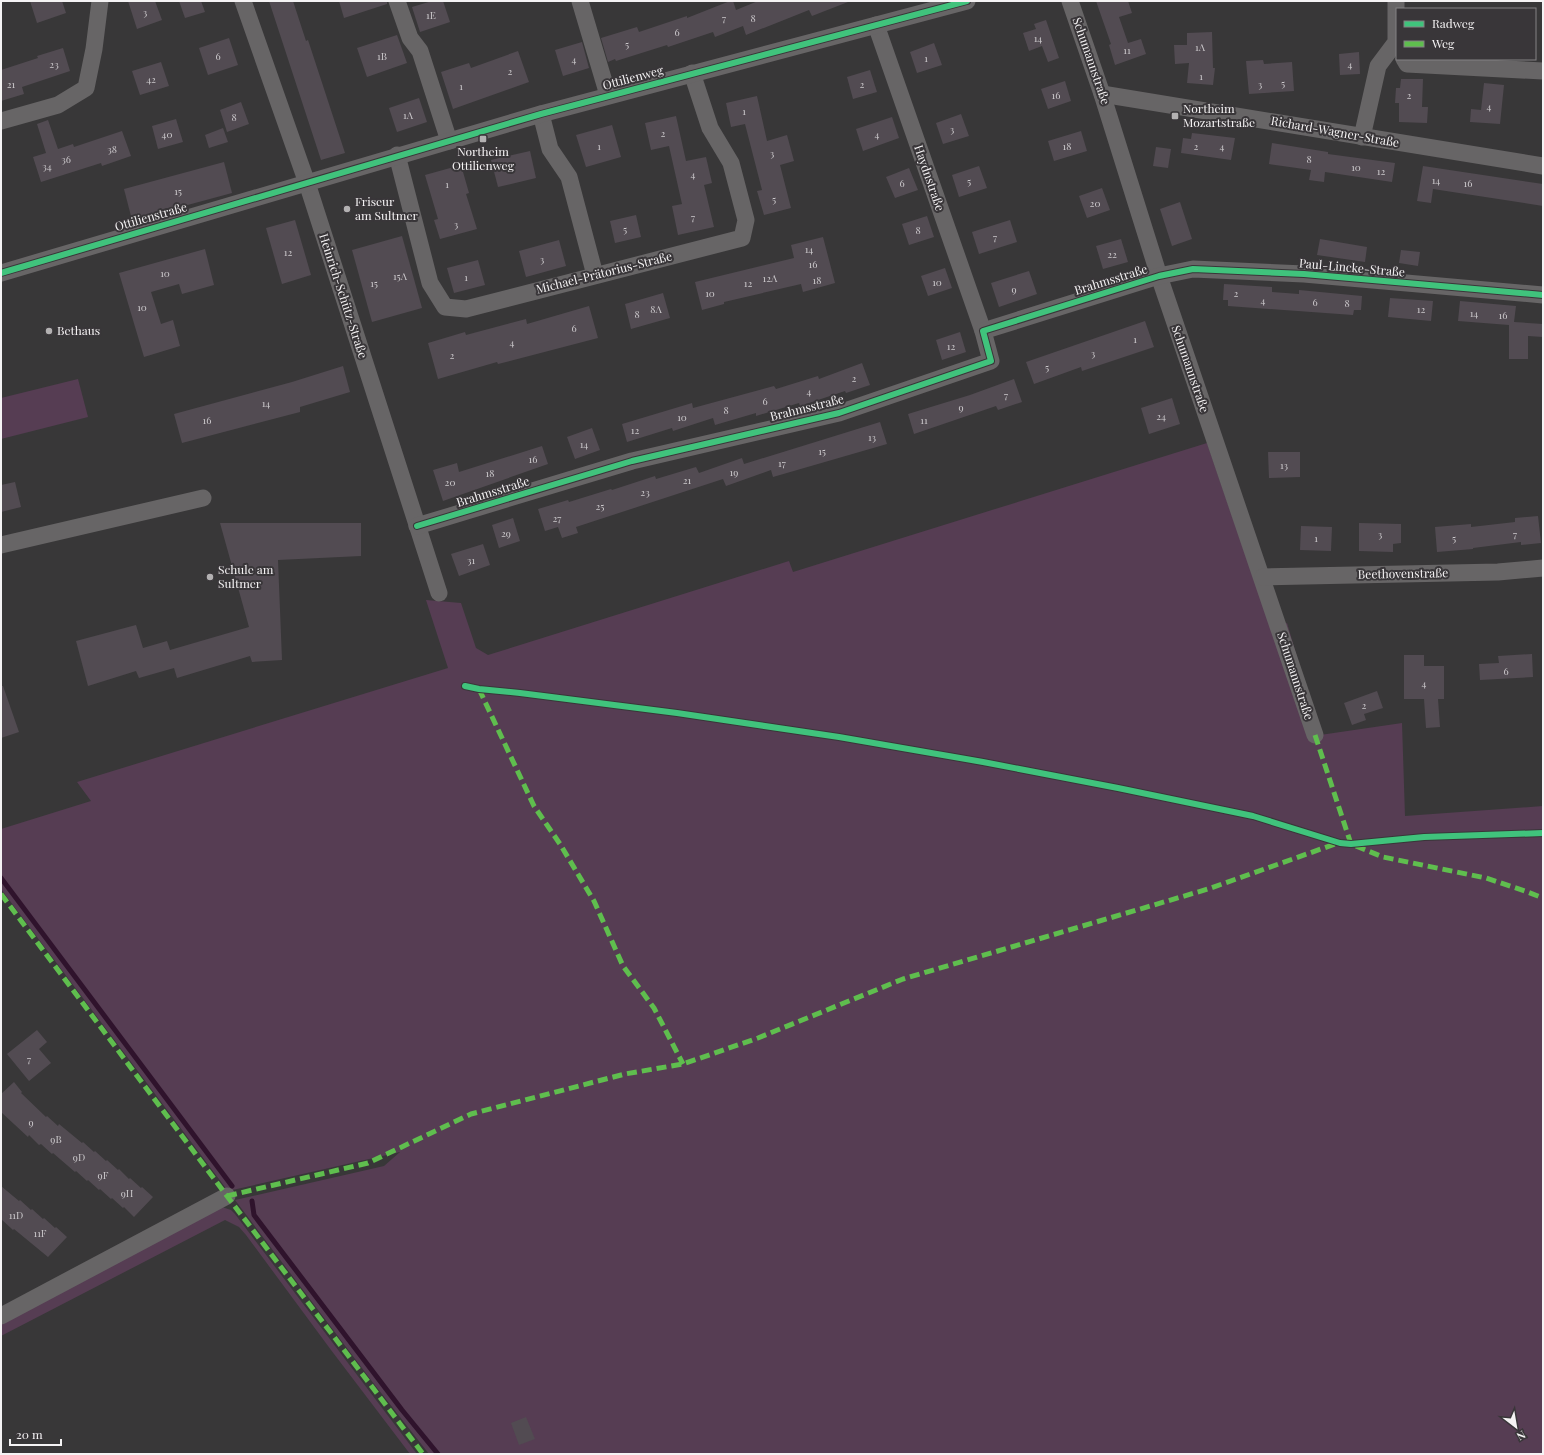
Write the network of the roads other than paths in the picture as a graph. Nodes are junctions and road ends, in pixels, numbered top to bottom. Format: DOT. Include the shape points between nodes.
graph roads {
  1 [pos="100,1"];
  2 [pos="243,1"];
  3 [pos="397,1"];
  4 [pos="580,1"];
  5 [pos="967,1"];
  6 [pos="1070,1"];
  7 [pos="876,25"];
  8 [pos="1396,43"];
  9 [pos="1404,60"];
  10 [pos="1543,71"];
  11 [pos="692,74"];
  12 [pos="1102,94"];
  13 [pos="608,96"];
  14 [pos="541,114"];
  15 [pos="1,121"];
  16 [pos="1362,137"];
  17 [pos="449,141"];
  18 [pos="396,155"];
  19 [pos="1543,166"];
  20 [pos="307,183"];
  21 [pos="1,273"];
  22 [pos="595,275"];
  23 [pos="1159,276"];
  24 [pos="1543,295"];
  25 [pos="983,331"];
  26 [pos="204,498"];
  27 [pos="417,526"];
  28 [pos="1,546"];
  29 [pos="1543,568"];
  30 [pos="1263,577"];
  31 [pos="439,593"];
  32 [pos="1315,735"];
  33 [pos="227,1196"];
  34 [pos="1,1316"];
  1 -- 15 [label="street" via="86,88 58,105"];
  2 -- 20 [label="street, Heinrich-Schütz-Straße"];
  3 -- 17 [label="street" via="410,38 420,50"];
  4 -- 13 [label="street"];
  5 -- 7 [label="street, Ottilienweg"];
  6 -- 12 [label="street, Schumannstraße"];
  7 -- 11 [label="street, Ottilienweg"];
  7 -- 25 [label="street, Haydnstraße"];
  8 -- 16 [label="street" via="1378,66"];
  9 -- 10 [label="street" via="1406,64"];
  11 -- 13 [label="street, Ottilienweg"];
  11 -- 22 [label="street, Michael-Prätorius-Straße" via="710,128 732,163 746,220 742,238"];
  12 -- 16 [label="street, Richard-Wagner-Straße"];
  12 -- 23 [label="street, Schumannstraße"];
  13 -- 14 [label="street, Ottilienweg"];
  14 -- 17 [label="street, Ottilienweg"];
  14 -- 22 [label="street" via="550,149 569,177"];
  16 -- 19 [label="street, Richard-Wagner-Straße"];
  17 -- 18 [label="street, Ottilienweg"];
  18 -- 20 [label="street, Ottilienweg"];
  18 -- 22 [label="street, Michael-Prätorius-Straße" via="430,284 445,307 466,309"];
  20 -- 21 [label="street, Ottilienstraße"];
  20 -- 27 [label="street, Heinrich-Schütz-Straße"];
  23 -- 24 [label="street, Paul-Lincke-Straße" via="1193,269 1304,274"];
  23 -- 25 [label="street, Brahmsstraße"];
  23 -- 30 [label="street, Schumannstraße"];
  25 -- 27 [label="street, Brahmsstraße" via="991,361 839,413 632,461"];
  26 -- 28 [label="street"];
  27 -- 31 [label="street, Heinrich-Schütz-Straße"];
  29 -- 30 [label="street, Beethovenstraße" via="1498,572"];
  30 -- 32 [label="street, Schumannstraße"];
  33 -- 34 [label="street"];
}
